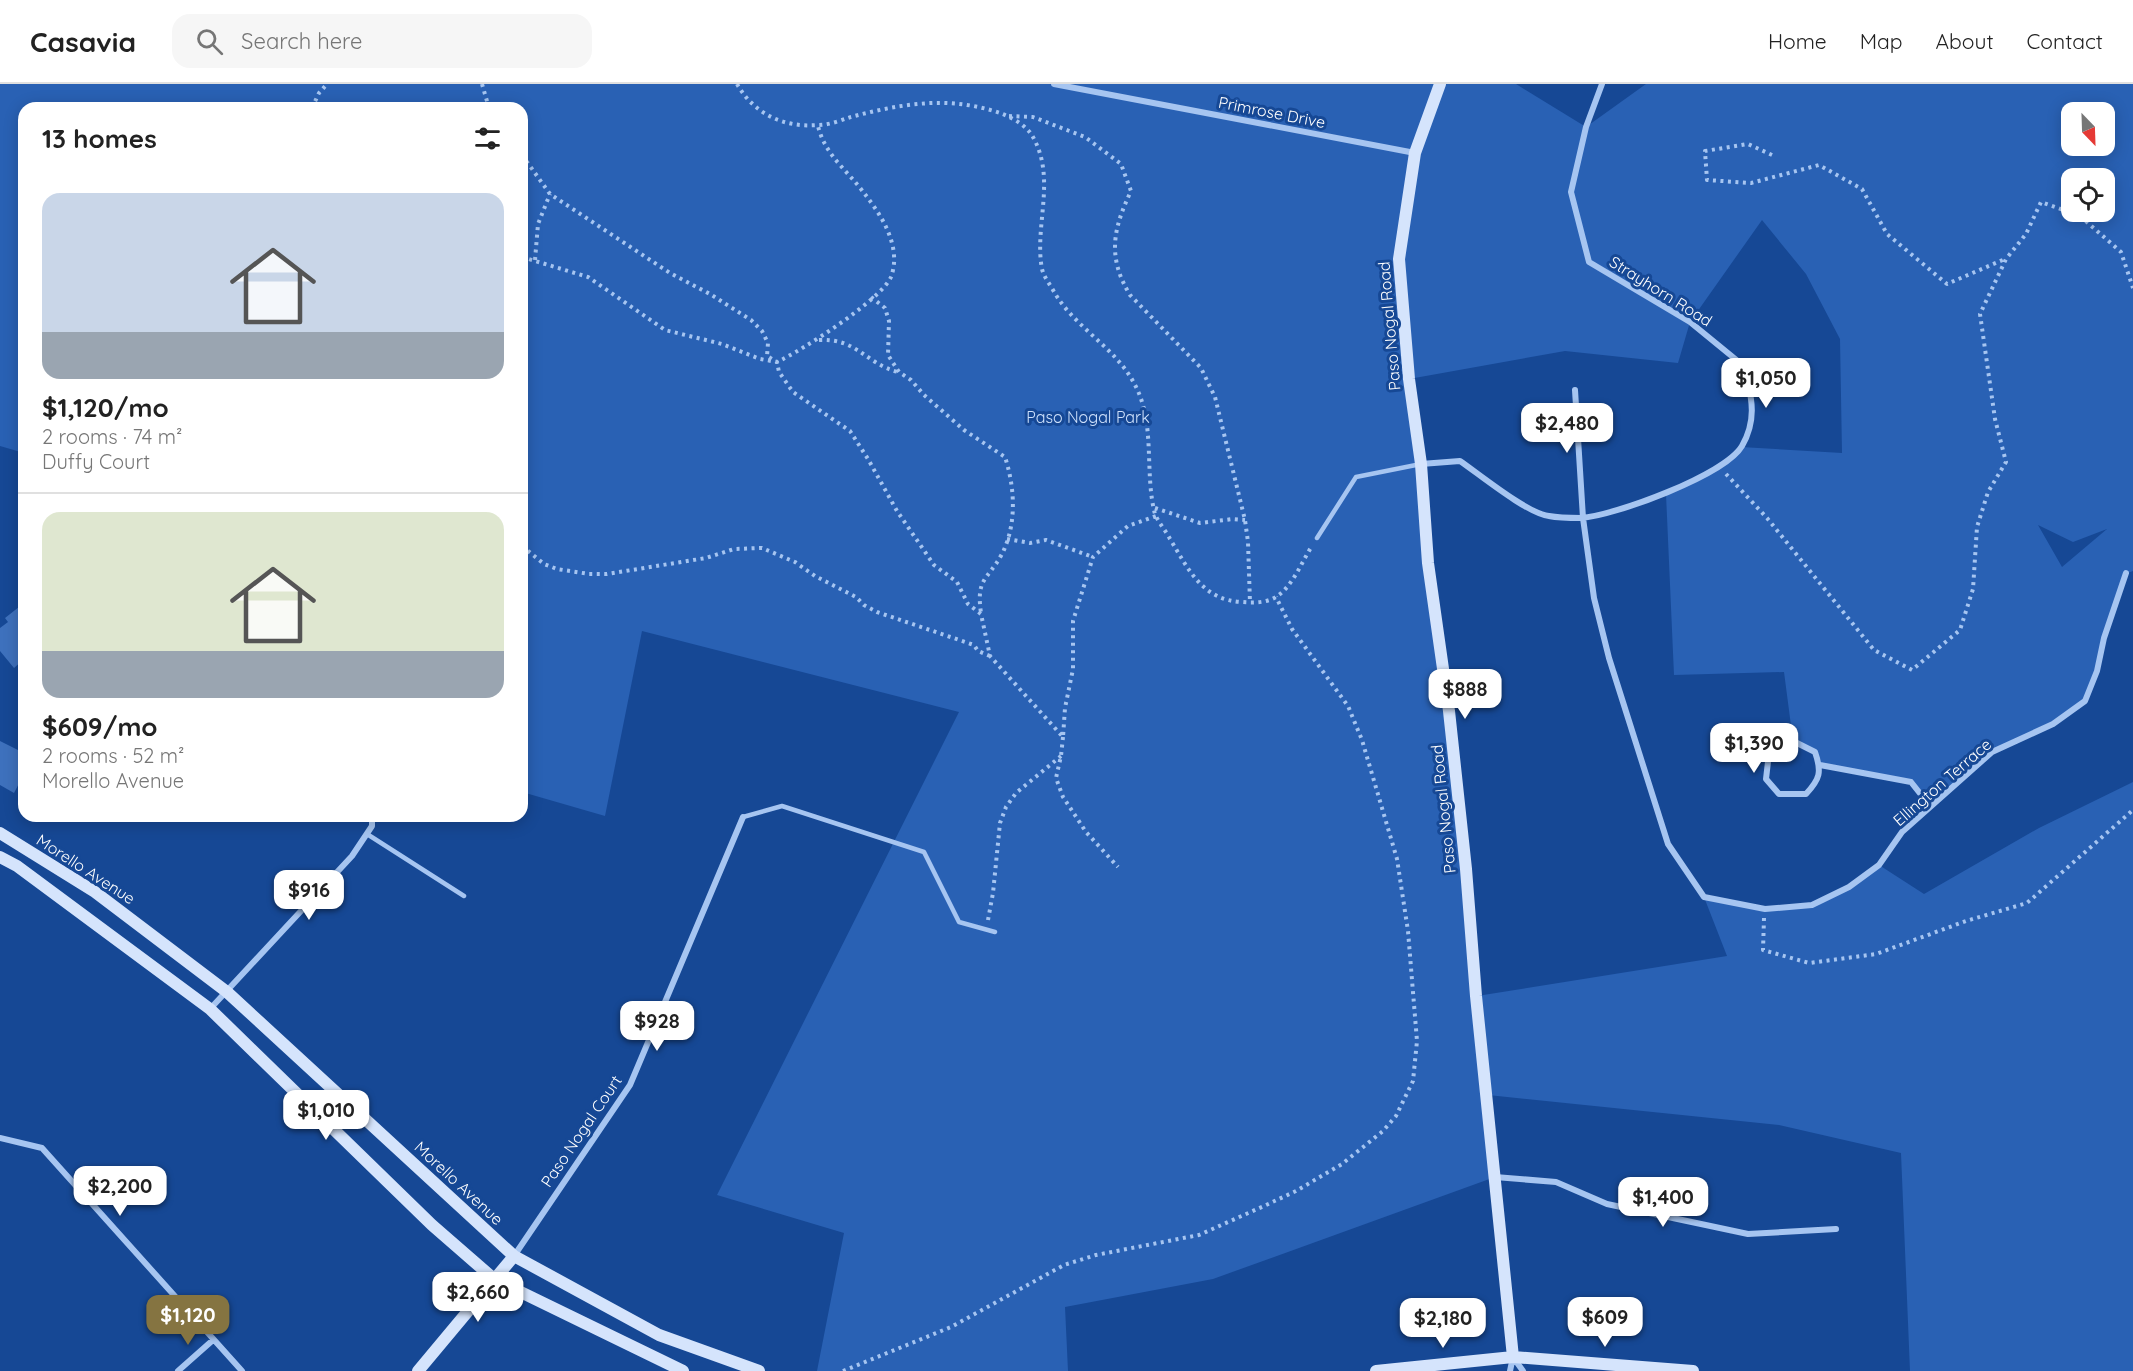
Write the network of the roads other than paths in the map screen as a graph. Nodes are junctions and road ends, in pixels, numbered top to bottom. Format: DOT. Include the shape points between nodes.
graph roads {
  1 [pos="1054,84"];
  2 [pos="1440,84"];
  3 [pos="1602,84"];
  4 [pos="1415,153"];
  5 [pos="1575,390"];
  6 [pos="1421,464"];
  7 [pos="1583,518"];
  8 [pos="1317,538"];
  9 [pos="2126,573"];
  10 [pos="1820,765"];
  11 [pos="1930,806"];
  12 [pos="743,817"];
  13 [pos="372,822"];
  14 [pos="0,833"];
  15 [pos="367,834"];
  16 [pos="0,857"];
  17 [pos="464,896"];
  18 [pos="995,932"];
  19 [pos="228,992"];
  20 [pos="210,1008"];
  21 [pos="0,1138"];
  22 [pos="1495,1177"];
  23 [pos="1836,1229"];
  24 [pos="514,1256"];
  25 [pos="494,1279"];
  26 [pos="213,1340"];
  27 [pos="1513,1357"];
  28 [pos="178,1371"];
  29 [pos="242,1371"];
  30 [pos="418,1371"];
  31 [pos="682,1371"];
  32 [pos="759,1371"];
  33 [pos="1376,1371"];
  34 [pos="1510,1371"];
  35 [pos="1523,1371"];
  36 [pos="1693,1371"];
  1 -- 4 [label="street, Primrose Drive"];
  2 -- 4 [label="street, Paso Nogal Road"];
  3 -- 7 [label="street, Strayhorn Road" via="1586,127 1571,192 1589,262 1690,322 1745,367 1754,410 1741,447 1719,466 1666,494"];
  4 -- 6 [label="street, Paso Nogal Road" via="1399,259"];
  5 -- 7 [label="street, Ellington Terrace"];
  6 -- 7 [label="street, Strayhorn Road" via="1460,461 1510,497 1546,516"];
  6 -- 8 [label="lane" via="1356,477"];
  6 -- 22 [label="street, Paso Nogal Road" via="1428,563 1449,711"];
  7 -- 11 [label="street, Ellington Terrace" via="1594,598 1609,658 1668,844 1704,897 1765,909 1812,905 1879,865 1902,832"];
  9 -- 11 [label="street, Ellington Terrace" via="2085,701 2053,724 1992,752"];
  10 -- 10 [label="street" via="1815,752 1794,741 1769,753 1766,779 1779,794 1806,794 1817,782"];
  10 -- 11 [label="street" via="1911,782"];
  12 -- 18 [label="lane" via="782,806 924,852 959,922"];
  12 -- 24 [label="street, Paso Nogal Court" via="630,1085"];
  13 -- 15 [label="street"];
  14 -- 19 [label="street, Morello Avenue" via="95,892"];
  15 -- 17 [label="lane"];
  15 -- 19 [label="street" via="352,856"];
  16 -- 20 [label="street"];
  19 -- 20 [label="street"];
  19 -- 24 [label="street, Morello Avenue"];
  20 -- 25 [label="street" via="432,1225"];
  21 -- 26 [label="street" via="42,1148"];
  22 -- 23 [label="street" via="1556,1182 1607,1204 1748,1234"];
  22 -- 27 [label="street, Paso Nogal Road"];
  24 -- 25 [label="street"];
  24 -- 32 [label="street, Morello Avenue" via="659,1335"];
  25 -- 30 [label="street"];
  25 -- 31 [label="street"];
  26 -- 28 [label="street"];
  26 -- 29 [label="street"];
  27 -- 33 [label="street"];
  27 -- 34 [label="street"];
  27 -- 35 [label="street"];
  27 -- 36 [label="street"];
}
